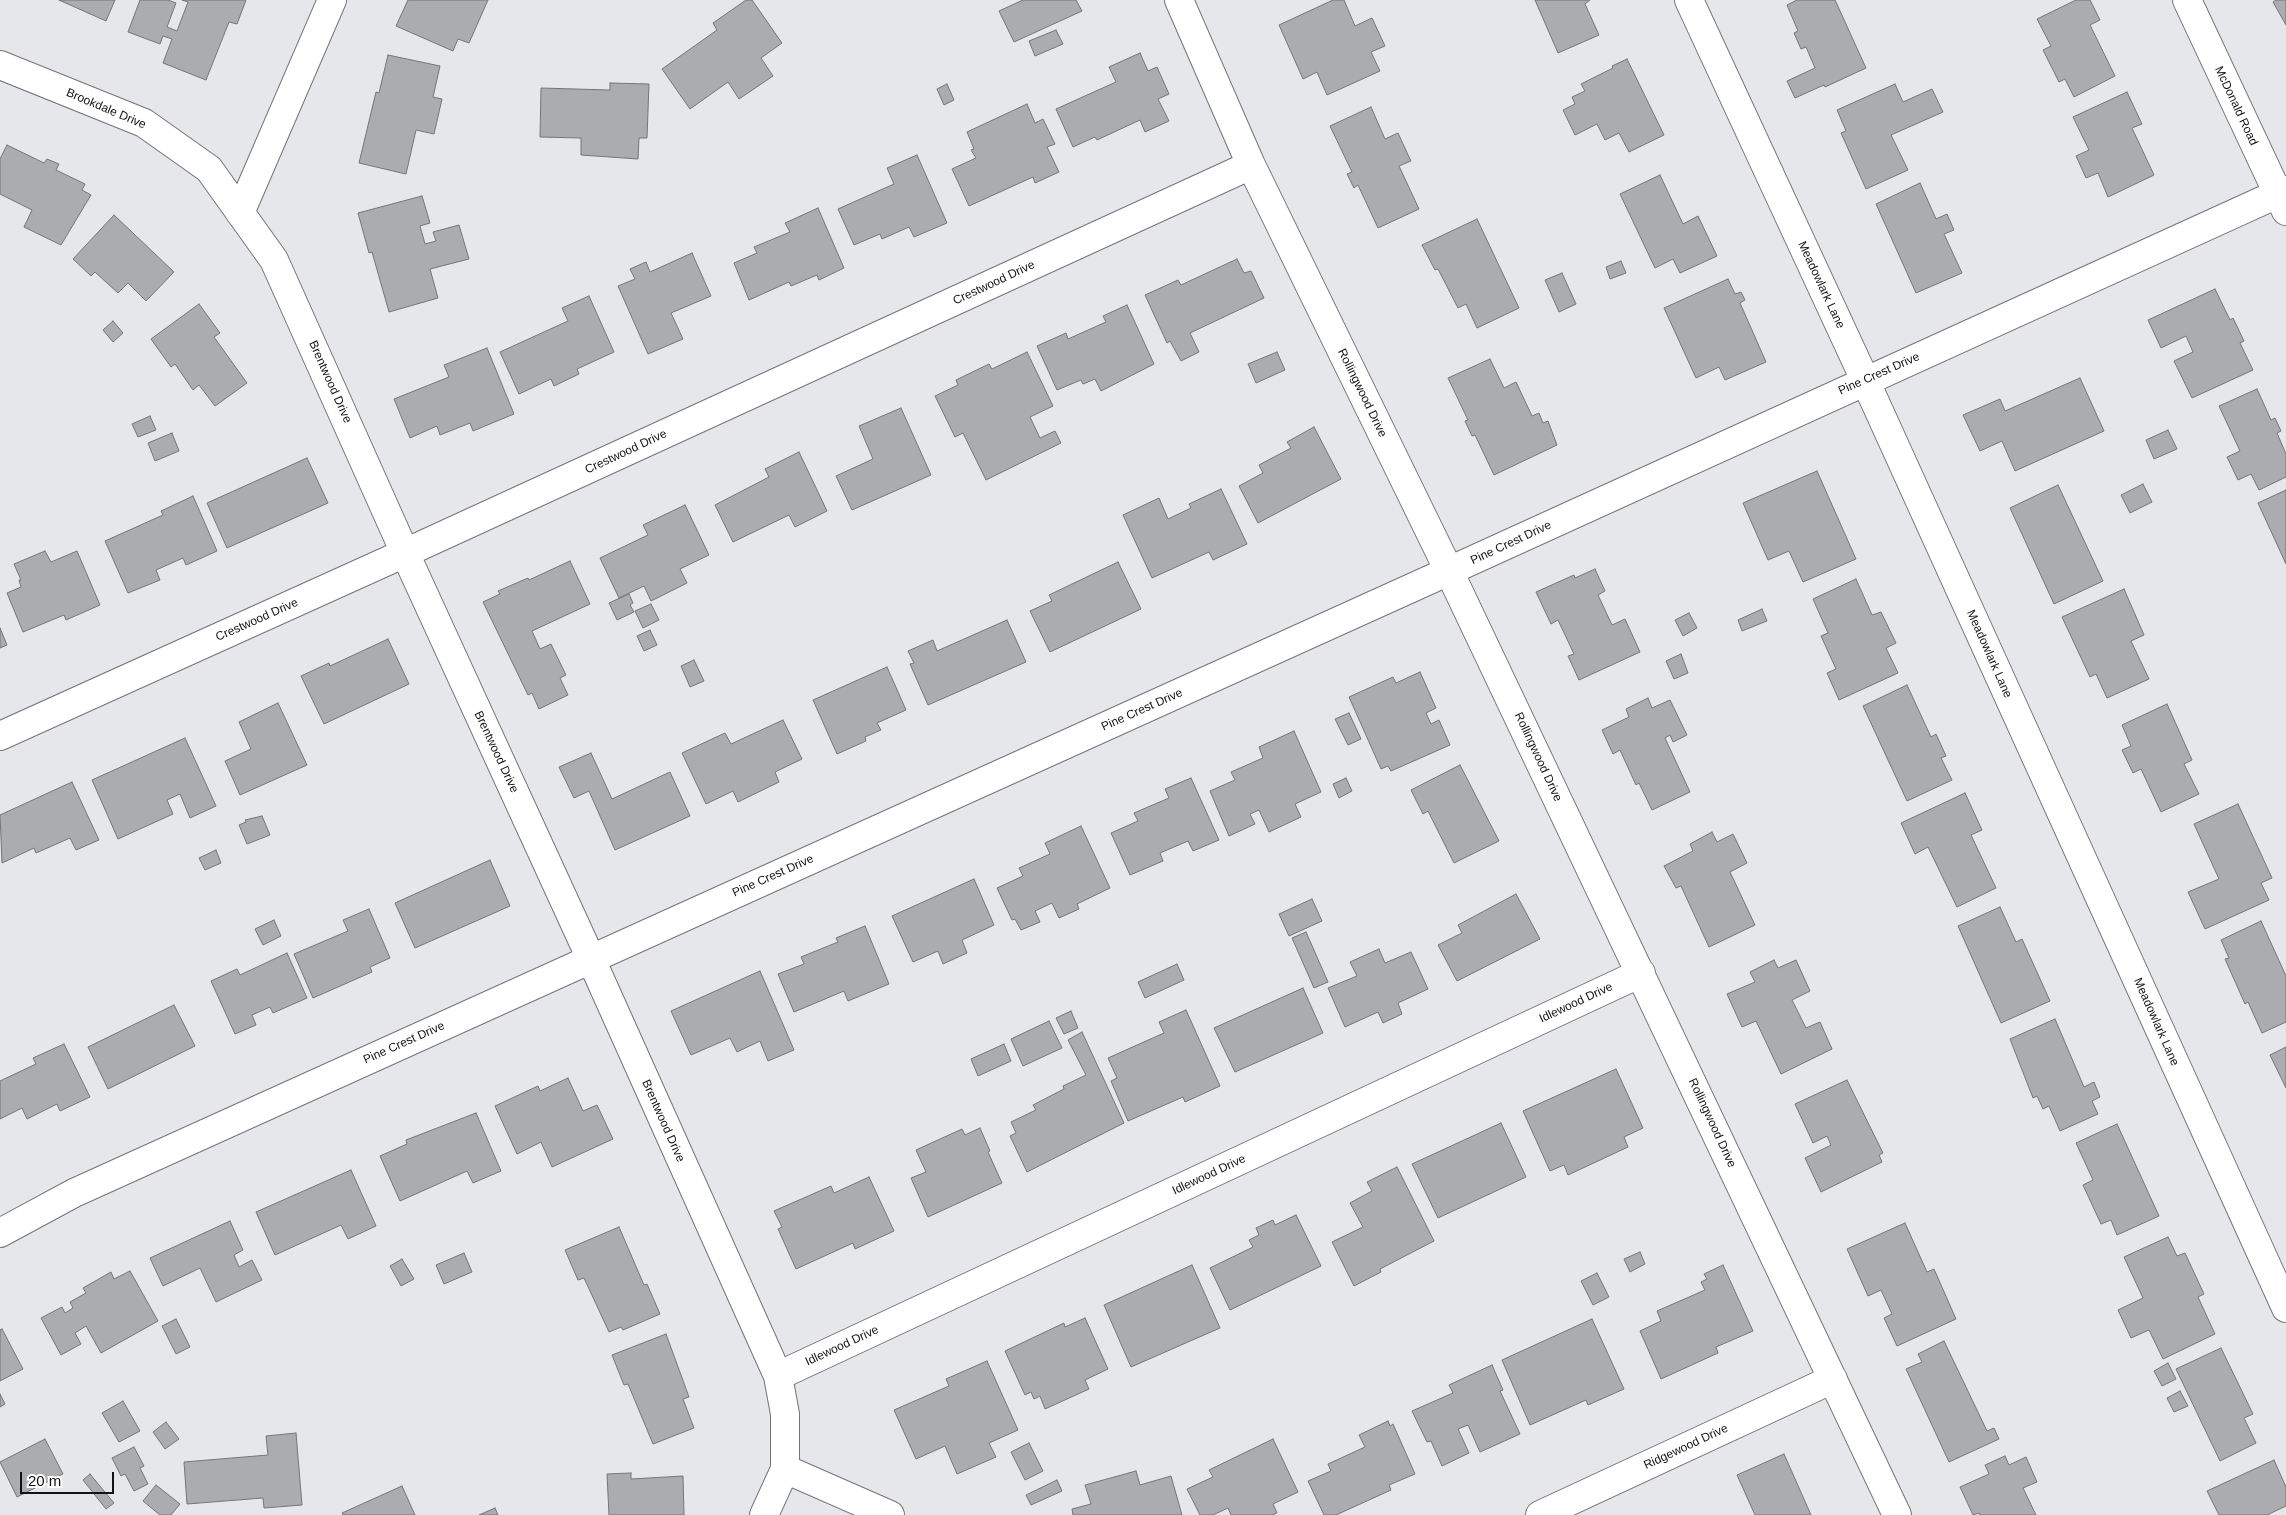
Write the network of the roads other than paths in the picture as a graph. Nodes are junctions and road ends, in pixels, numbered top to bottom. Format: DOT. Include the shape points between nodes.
graph roads {
  1 [pos="332,0"];
  2 [pos="1179,0"];
  3 [pos="1689,0"];
  4 [pos="2186,0"];
  5 [pos="0,65"];
  6 [pos="1251,165"];
  7 [pos="2283,198"];
  8 [pos="240,213"];
  9 [pos="1865,380"];
  10 [pos="405,553"];
  11 [pos="1449,571"];
  12 [pos="0,736"];
  13 [pos="591,959"];
  14 [pos="1641,973"];
  15 [pos="0,1233"];
  16 [pos="2286,1308"];
  17 [pos="778,1376"];
  18 [pos="1833,1379"];
  19 [pos="785,1469"];
  20 [pos="764,1515"];
  21 [pos="890,1515"];
  22 [pos="1540,1515"];
  23 [pos="1897,1515"];
  1 -- 8 [label="street"];
  2 -- 6 [label="street, Rollingwood Drive"];
  3 -- 9 [label="street, Meadowlark Lane"];
  4 -- 7 [label="street, McDonald Road"];
  5 -- 8 [label="street, Brookdale Drive" via="144,123 209,169"];
  6 -- 10 [label="street, Crestwood Drive"];
  6 -- 11 [label="street, Rollingwood Drive"];
  7 -- 9 [label="street, Pine Crest Drive"];
  8 -- 10 [label="street, Brentwood Drive" via="278,269"];
  9 -- 11 [label="street, Pine Crest Drive"];
  9 -- 16 [label="street, Meadowlark Lane"];
  10 -- 12 [label="street, Crestwood Drive"];
  10 -- 13 [label="street, Brentwood Drive"];
  11 -- 13 [label="street, Pine Crest Drive"];
  11 -- 14 [label="street, Rollingwood Drive"];
  13 -- 15 [label="street, Pine Crest Drive" via="74,1193"];
  13 -- 17 [label="street, Brentwood Drive"];
  14 -- 17 [label="street, Idlewood Drive"];
  14 -- 18 [label="street, Rollingwood Drive"];
  17 -- 19 [label="street, Brentwood Drive" via="785,1414"];
  18 -- 22 [label="street, Ridgewood Drive"];
  18 -- 23 [label="street, Rollingwood Drive"];
  19 -- 20 [label="street, Brentwood Drive"];
  19 -- 21 [label="street"];
}
